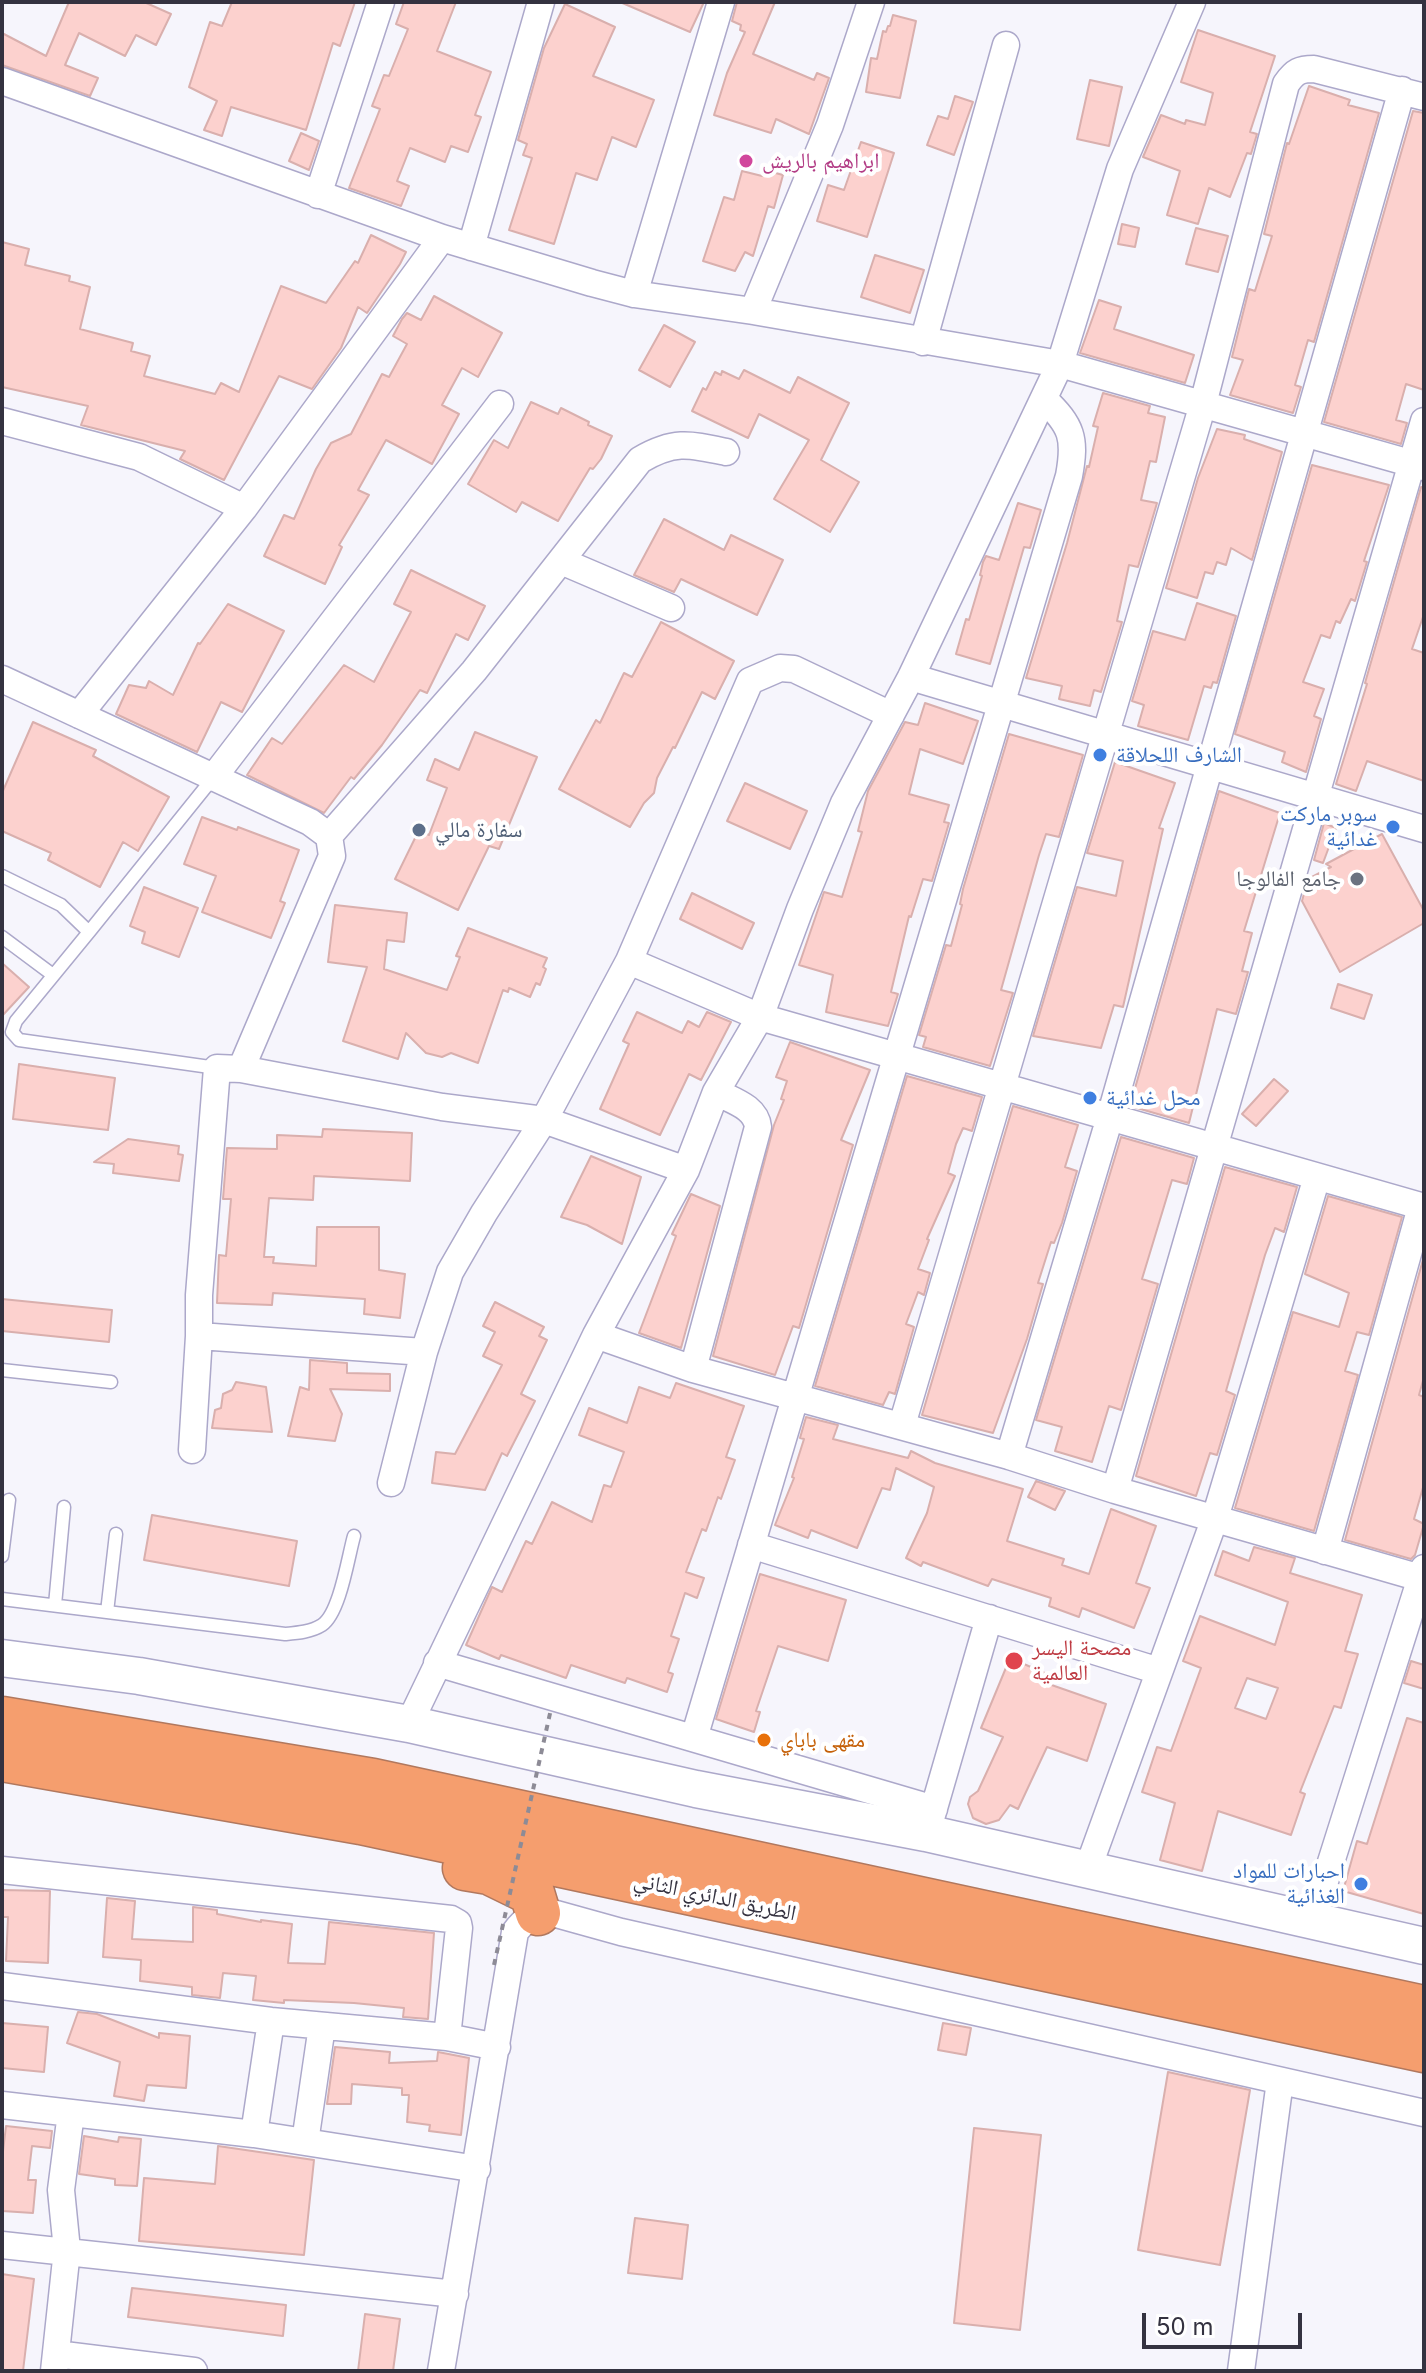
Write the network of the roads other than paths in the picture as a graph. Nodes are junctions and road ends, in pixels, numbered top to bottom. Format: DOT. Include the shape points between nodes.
graph roads {
  1 [pos="381,2"];
  2 [pos="541,2"];
  3 [pos="721,2"];
  4 [pos="871,2"];
  5 [pos="1192,2"];
  6 [pos="1006,45"];
  7 [pos="2,81"];
  8 [pos="1413,94"];
  9 [pos="318,195"];
  10 [pos="442,238"];
  11 [pos="471,247"];
  12 [pos="634,294"];
  13 [pos="753,311"];
  14 [pos="923,342"];
  15 [pos="1060,364"];
  16 [pos="1044,399"];
  17 [pos="500,404"];
  18 [pos="1203,404"];
  19 [pos="2,421"];
  20 [pos="1424,421"];
  21 [pos="1304,432"];
  22 [pos="726,452"];
  23 [pos="1418,465"];
  24 [pos="244,508"];
  25 [pos="561,561"];
  26 [pos="671,608"];
  27 [pos="911,677"];
  28 [pos="2,679"];
  29 [pos="1001,704"];
  30 [pos="79,715"];
  31 [pos="891,715"];
  32 [pos="1103,735"];
  33 [pos="1210,766"];
  34 [pos="213,778"];
  35 [pos="1315,797"];
  36 [pos="1423,823"];
  37 [pos="329,836"];
  38 [pos="2,876"];
  39 [pos="89,932"];
  40 [pos="2,937"];
  41 [pos="629,961"];
  42 [pos="53,975"];
  43 [pos="760,1017"];
  44 [pos="2,1039"];
  45 [pos="19,1040"];
  46 [pos="896,1056"];
  47 [pos="229,1069"];
  48 [pos="1002,1086"];
  49 [pos="716,1092"];
  50 [pos="1110,1117"];
  51 [pos="544,1120"];
  52 [pos="1214,1147"];
  53 [pos="686,1170"];
  54 [pos="1317,1177"];
  55 [pos="1422,1207"];
  56 [pos="596,1335"];
  57 [pos="199,1336"];
  58 [pos="424,1352"];
  59 [pos="693,1369"];
  60 [pos="2,1370"];
  61 [pos="111,1382"];
  62 [pos="795,1396"];
  63 [pos="902,1425"];
  64 [pos="192,1450"];
  65 [pos="1009,1456"];
  66 [pos="391,1483"];
  67 [pos="1115,1490"];
  68 [pos="9,1500"];
  69 [pos="64,1507"];
  70 [pos="1215,1518"];
  71 [pos="116,1534"];
  72 [pos="354,1536"];
  73 [pos="751,1545"];
  74 [pos="1325,1551"];
  75 [pos="2,1556"];
  76 [pos="1423,1575"];
  77 [pos="2,1599"];
  78 [pos="55,1605"];
  79 [pos="107,1612"];
  80 [pos="989,1618"];
  81 [pos="2,1658"];
  82 [pos="437,1663"];
  83 [pos="1159,1671"];
  84 [pos="2,1719"];
  85 [pos="409,1724"];
  86 [pos="694,1738"];
  87 [pos="2,1759"];
  88 [pos="238,1801"];
  89 [pos="930,1821"];
  90 [pos="2,1870"];
  91 [pos="1087,1871"];
  92 [pos="538,1913"];
  93 [pos="1313,1919"];
  94 [pos="1424,1946"];
  95 [pos="2,1986"];
  96 [pos="1424,2008"];
  97 [pos="271,2021"];
  98 [pos="322,2026"];
  99 [pos="447,2037"];
  100 [pos="497,2047"];
  101 [pos="1424,2050"];
  102 [pos="1280,2081"];
  103 [pos="2,2105"];
  104 [pos="71,2113"];
  105 [pos="1424,2113"];
  106 [pos="254,2134"];
  107 [pos="305,2142"];
  108 [pos="477,2169"];
  109 [pos="2,2245"];
  110 [pos="67,2250"];
  111 [pos="455,2294"];
  112 [pos="55,2362"];
  113 [pos="194,2371"];
  114 [pos="441,2371"];
  115 [pos="1241,2371"];
  1 -- 9 [label="street"];
  2 -- 11 [label="street"];
  3 -- 12 [label="street"];
  4 -- 13 [label="street" via="830,125"];
  5 -- 15 [label="street" via="1120,169"];
  6 -- 14 [label="street"];
  7 -- 9 [label="street"];
  8 -- 18 [label="street" via="1314,69 1293,73"];
  8 -- 21 [label="street"];
  9 -- 10 [label="street"];
  10 -- 11 [label="street"];
  10 -- 24 [label="street"];
  11 -- 12 [label="street"];
  12 -- 13 [label="street"];
  13 -- 14 [label="street"];
  14 -- 15 [label="street"];
  15 -- 16 [label="street"];
  15 -- 18 [label="street"];
  16 -- 27 [label="street"];
  16 -- 29 [label="street" via="1069,427 1073,451"];
  17 -- 34 [label="street"];
  18 -- 21 [label="street"];
  18 -- 32 [label="street"];
  19 -- 24 [label="street" via="139,457"];
  20 -- 23 [label="street"];
  21 -- 23 [label="street"];
  21 -- 33 [label="street"];
  22 -- 25 [label="street" via="693,445 661,448 640,460"];
  23 -- 35 [label="street"];
  24 -- 30 [label="street"];
  25 -- 26 [label="street"];
  25 -- 37 [label="street" via="474,671"];
  27 -- 29 [label="street"];
  27 -- 31 [label="street"];
  28 -- 30 [label="street"];
  29 -- 32 [label="street"];
  29 -- 46 [label="street"];
  30 -- 34 [label="street"];
  31 -- 41 [label="street" via="794,669 780,668 750,681"];
  31 -- 43 [label="street" via="844,803"];
  32 -- 33 [label="street"];
  32 -- 48 [label="street"];
  33 -- 35 [label="street"];
  33 -- 50 [label="street"];
  34 -- 37 [label="street" via="310,822"];
  34 -- 39 [label="lane"];
  35 -- 36 [label="street"];
  35 -- 52 [label="street"];
  37 -- 47 [label="street" via="332,856"];
  38 -- 39 [label="lane" via="61,905"];
  39 -- 42 [label="lane"];
  40 -- 42 [label="lane"];
  41 -- 43 [label="street"];
  41 -- 51 [label="street"];
  42 -- 45 [label="lane" via="16,1021 12,1032"];
  43 -- 46 [label="street"];
  43 -- 49 [label="street"];
  44 -- 45 [label="lane"];
  45 -- 47 [label="lane"];
  46 -- 48 [label="street"];
  46 -- 62 [label="street"];
  47 -- 51 [label="street"];
  47 -- 57 [label="street" via="199,1295"];
  48 -- 50 [label="street"];
  48 -- 63 [label="street"];
  49 -- 53 [label="street"];
  49 -- 59 [label="street" via="751,1110 758,1127"];
  50 -- 52 [label="street"];
  50 -- 65 [label="street"];
  51 -- 53 [label="street"];
  51 -- 58 [label="street" via="450,1272"];
  52 -- 54 [label="street"];
  52 -- 67 [label="street"];
  53 -- 56 [label="street"];
  54 -- 55 [label="street"];
  54 -- 70 [label="street"];
  55 -- 74 [label="street"];
  56 -- 59 [label="street"];
  56 -- 82 [label="street"];
  57 -- 58 [label="street"];
  57 -- 64 [label="street"];
  58 -- 66 [label="street"];
  59 -- 62 [label="street"];
  60 -- 61 [label="lane"];
  62 -- 63 [label="street"];
  62 -- 73 [label="street"];
  63 -- 65 [label="street"];
  65 -- 67 [label="street"];
  67 -- 70 [label="street"];
  68 -- 75 [label="lane"];
  69 -- 78 [label="lane"];
  70 -- 74 [label="street"];
  70 -- 83 [label="street"];
  71 -- 79 [label="lane"];
  72 -- 79 [label="lane" via="334,1610 324,1624 309,1631 285,1634"];
  73 -- 80 [label="street"];
  73 -- 86 [label="street"];
  74 -- 76 [label="street"];
  76 -- 93 [label="street"];
  77 -- 78 [label="lane"];
  78 -- 79 [label="lane"];
  80 -- 83 [label="street"];
  80 -- 89 [label="street"];
  81 -- 85 [label="street" via="139,1676"];
  82 -- 85 [label="street"];
  82 -- 86 [label="street"];
  83 -- 91 [label="street"];
  84 -- 96 [label="highway, الطريق الدائري الثاني" via="373,1781"];
  85 -- 89 [label="street" via="696,1789"];
  86 -- 89 [label="street"];
  87 -- 88 [label="highway, الطريق الدائري الثاني"];
  88 -- 92 [label="highway" via="283,1826 489,1872 532,1893"];
  88 -- 101 [label="highway, الطريق الدائري الثاني" via="406,1832"];
  89 -- 91 [label="street"];
  90 -- 99 [label="street" via="451,1919 459,1928"];
  91 -- 93 [label="street"];
  92 -- 100 [label="street" via="515,1932"];
  92 -- 102 [label="street"];
  93 -- 94 [label="street"];
  95 -- 97 [label="street"];
  97 -- 98 [label="street"];
  97 -- 106 [label="street"];
  98 -- 99 [label="street"];
  98 -- 107 [label="street"];
  99 -- 100 [label="street"];
  100 -- 108 [label="street"];
  102 -- 105 [label="street"];
  102 -- 115 [label="street"];
  103 -- 104 [label="street"];
  104 -- 106 [label="street"];
  104 -- 110 [label="street" via="61,2190"];
  106 -- 107 [label="street"];
  107 -- 108 [label="street"];
  108 -- 111 [label="street"];
  109 -- 110 [label="street"];
  110 -- 111 [label="street"];
  110 -- 112 [label="street"];
  111 -- 114 [label="street"];
  112 -- 113 [label="street"];
}
